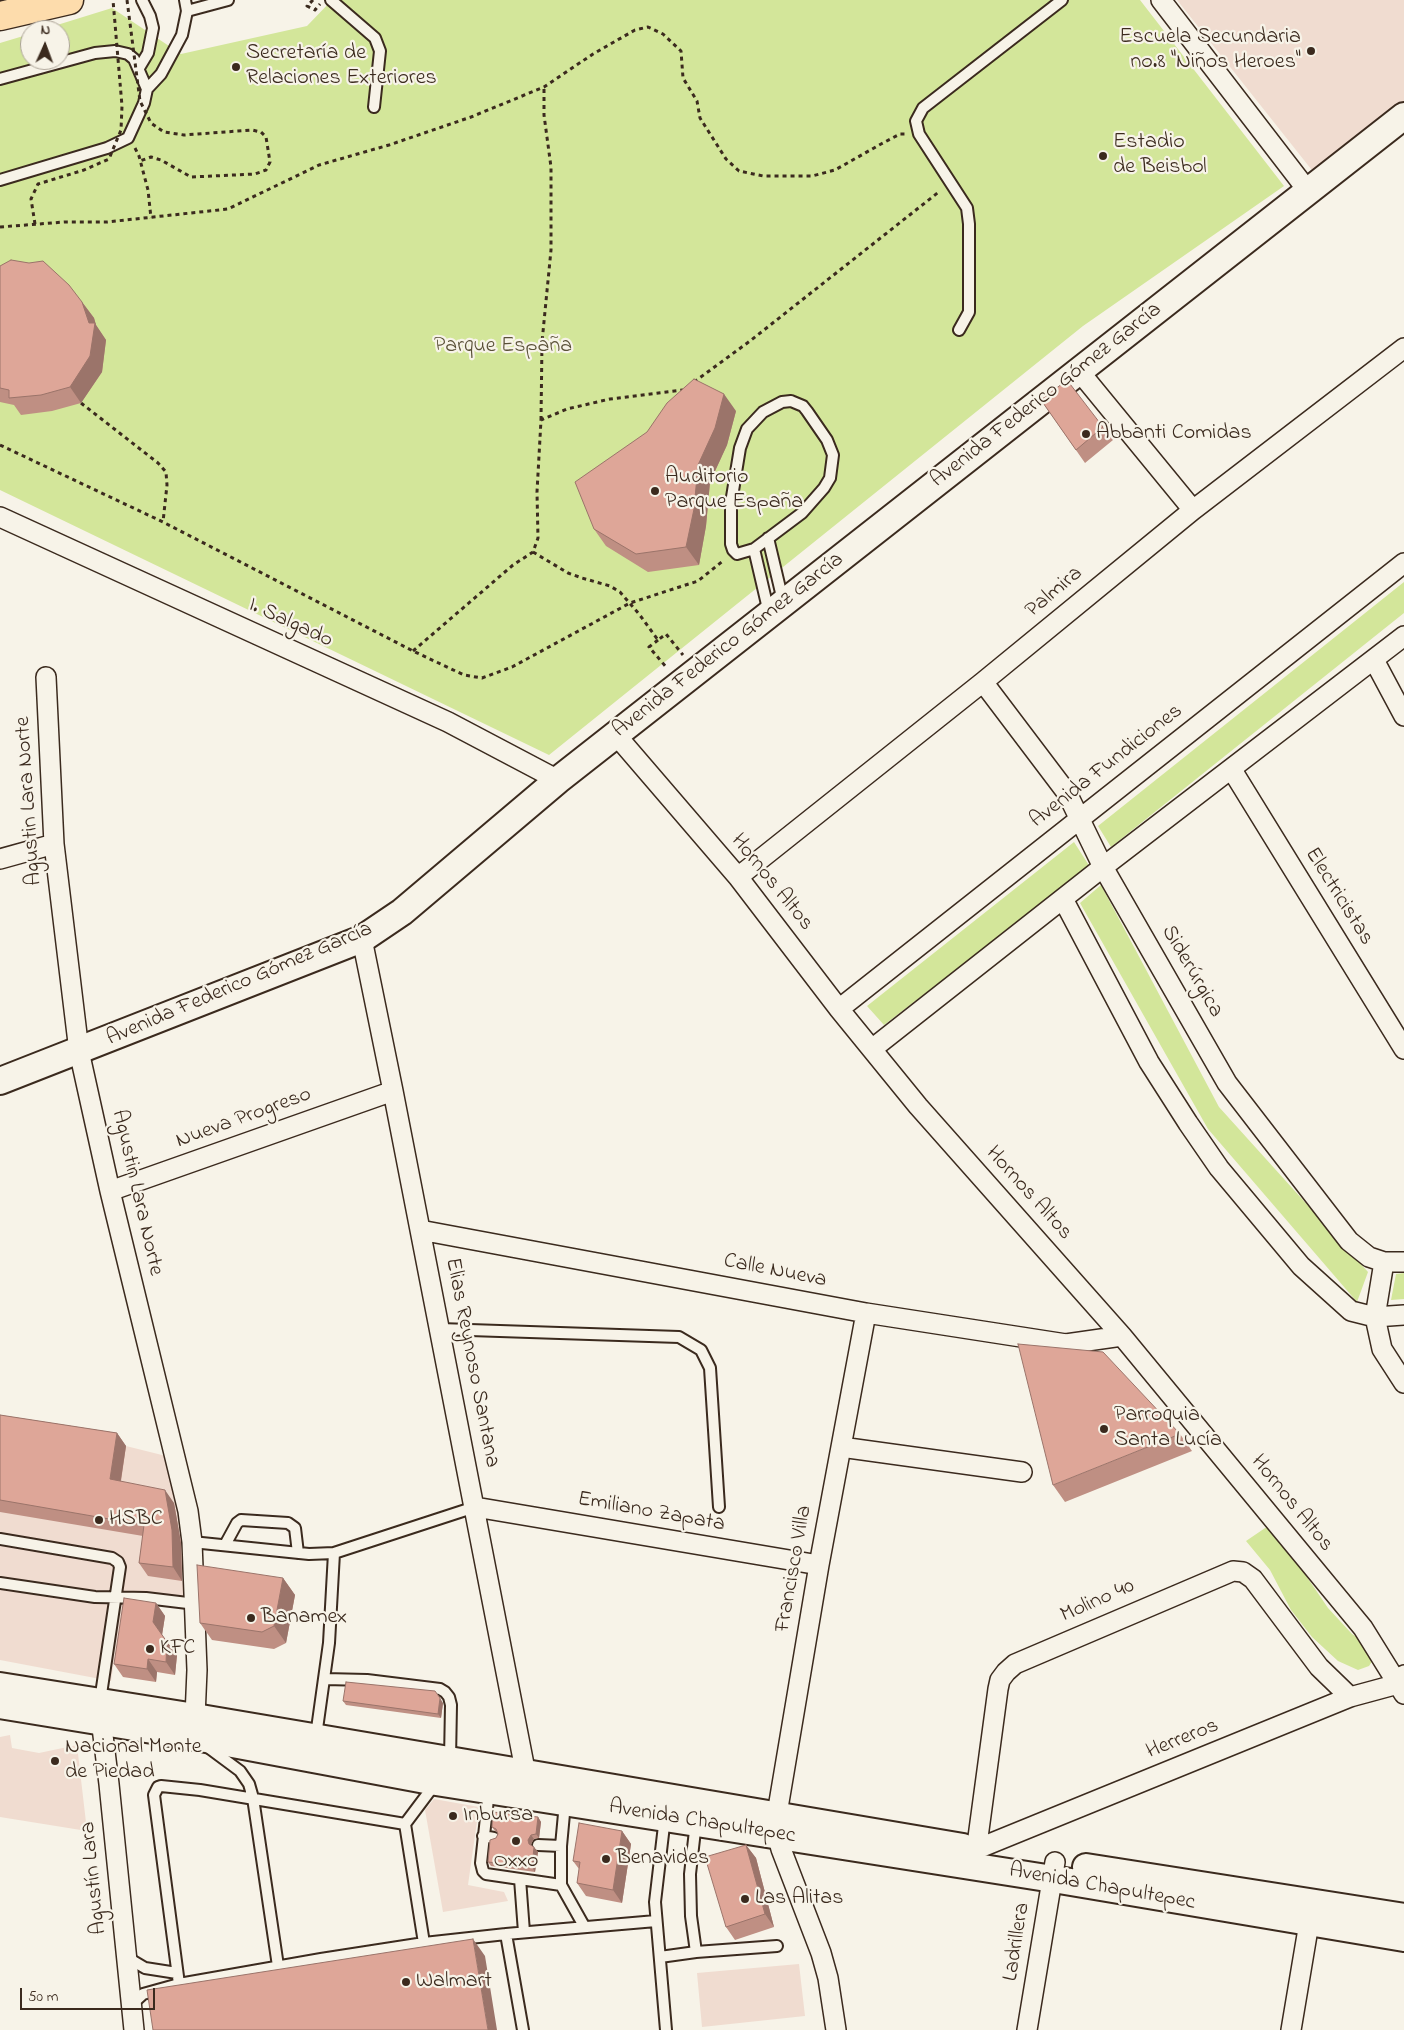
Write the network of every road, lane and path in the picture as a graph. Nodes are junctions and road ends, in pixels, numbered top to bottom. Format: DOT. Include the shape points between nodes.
graph roads {
  1 [pos="69,0"];
  2 [pos="113,0"];
  3 [pos="127,0"];
  4 [pos="142,0"];
  5 [pos="184,0"];
  6 [pos="228,0"];
  7 [pos="313,0"];
  8 [pos="324,0"];
  9 [pos="331,0"];
  10 [pos="1062,0"];
  11 [pos="1161,0"];
  12 [pos="187,11"];
  13 [pos="6,16"];
  14 [pos="139,68"];
  15 [pos="0,79"];
  16 [pos="544,87"];
  17 [pos="146,89"];
  18 [pos="374,107"];
  19 [pos="1404,116"];
  20 [pos="919,134"];
  21 [pos="128,138"];
  22 [pos="140,161"];
  23 [pos="0,180"];
  24 [pos="950,183"];
  25 [pos="1308,191"];
  26 [pos="151,218"];
  27 [pos="35,224"];
  28 [pos="0,227"];
  29 [pos="959,330"];
  30 [pos="1404,348"];
  31 [pos="1080,371"];
  32 [pos="81,403"];
  33 [pos="541,420"];
  34 [pos="0,445"];
  35 [pos="1193,510"];
  36 [pos="0,517"];
  37 [pos="162,522"];
  38 [pos="768,538"];
  39 [pos="754,549"];
  40 [pos="533,552"];
  41 [pos="734,552"];
  42 [pos="1404,563"];
  43 [pos="630,603"];
  44 [pos="776,608"];
  45 [pos="1404,636"];
  46 [pos="658,640"];
  47 [pos="413,651"];
  48 [pos="1374,660"];
  49 [pos="46,677"];
  50 [pos="688,678"];
  51 [pos="983,682"];
  52 [pos="1404,716"];
  53 [pos="616,735"];
  54 [pos="1232,770"];
  55 [pos="558,780"];
  56 [pos="1080,818"];
  57 [pos="54,844"];
  58 [pos="0,859"];
  59 [pos="1103,867"];
  60 [pos="738,877"];
  61 [pos="1063,899"];
  62 [pos="362,939"];
  63 [pos="839,1009"];
  64 [pos="872,1049"];
  65 [pos="1404,1049"];
  66 [pos="79,1051"];
  67 [pos="0,1081"];
  68 [pos="393,1091"];
  69 [pos="110,1191"];
  70 [pos="420,1230"];
  71 [pos="1384,1262"];
  72 [pos="1404,1262"];
  73 [pos="866,1313"];
  74 [pos="1404,1315"];
  75 [pos="1375,1317"];
  76 [pos="440,1330"];
  77 [pos="1122,1336"];
  78 [pos="1404,1383"];
  79 [pos="841,1446"];
  80 [pos="1022,1472"];
  81 [pos="475,1507"];
  82 [pos="719,1507"];
  83 [pos="0,1539"];
  84 [pos="192,1542"];
  85 [pos="225,1545"];
  86 [pos="298,1553"];
  87 [pos="334,1553"];
  88 [pos="819,1565"];
  89 [pos="0,1583"];
  90 [pos="115,1598"];
  91 [pos="196,1604"];
  92 [pos="325,1679"];
  93 [pos="1403,1684"];
  94 [pos="0,1686"];
  95 [pos="1350,1697"];
  96 [pos="0,1706"];
  97 [pos="100,1712"];
  98 [pos="195,1727"];
  99 [pos="314,1749"];
  100 [pos="450,1760"];
  101 [pos="378,1772"];
  102 [pos="491,1778"];
  103 [pos="436,1782"];
  104 [pos="528,1785"];
  105 [pos="567,1791"];
  106 [pos="253,1798"];
  107 [pos="667,1807"];
  108 [pos="698,1812"];
  109 [pos="405,1824"];
  110 [pos="777,1824"];
  111 [pos="538,1845"];
  112 [pos="561,1846"];
  113 [pos="976,1858"];
  114 [pos="1054,1870"];
  115 [pos="520,1879"];
  116 [pos="561,1884"];
  117 [pos="1311,1913"];
  118 [pos="1404,1917"];
  119 [pos="656,1921"];
  120 [pos="584,1926"];
  121 [pos="524,1932"];
  122 [pos="506,1934"];
  123 [pos="1404,1938"];
  124 [pos="424,1943"];
  125 [pos="776,1946"];
  126 [pos="696,1952"];
  127 [pos="660,1957"];
  128 [pos="128,1958"];
  129 [pos="278,1966"];
  130 [pos="178,1978"];
  131 [pos="132,2004"];
  132 [pos="134,2030"];
  133 [pos="523,2030"];
  134 [pos="666,2030"];
  135 [pos="836,2030"];
  136 [pos="1027,2030"];
  137 [pos="1291,2030"];
  1 -- 13 [label="highway"];
  2 -- 27 [label="path, bridge" via="121,130 109,159 38,184 31,200"];
  3 -- 22 [label="path, bridge" via="140,101 151,123 164,132 184,135 261,132 269,146 270,162 266,170 255,174 191,177 151,157"];
  4 -- 14 [label="lane" via="153,28 148,53"];
  5 -- 12 [label="lane"];
  6 -- 12 [label="lane"];
  7 -- 8 [label="path" via="307,6 315,10"];
  9 -- 18 [label="lane" via="375,38 380,51"];
  10 -- 20 [label="lane" via="923,108 916,121"];
  11 -- 25 [label="street"];
  12 -- 17 [label="lane" via="179,42 161,74"];
  14 -- 15 [label="lane" via="128,54 107,50"];
  14 -- 17 [label="lane"];
  16 -- 20 [label="path" via="635,30 648,28 663,34 681,51 683,78 697,101 700,118 726,159 739,171 762,176 812,176 835,170 900,134"];
  16 -- 26 [label="path" via="471,117 319,165 228,209"];
  16 -- 33 [label="path" via="551,168 551,250 542,342"];
  17 -- 21 [label="lane" via="144,103"];
  19 -- 25 [label="main road, Avenida Federico Gómez García"];
  20 -- 24 [label="lane"];
  21 -- 22 [label="path"];
  21 -- 23 [label="lane" via="107,148"];
  22 -- 26 [label="path"];
  24 -- 29 [label="lane" via="967,208 968,224 969,312"];
  24 -- 33 [label="path" via="683,390 610,399 567,409"];
  25 -- 31 [label="main road, Avenida Federico Gómez García"];
  26 -- 27 [label="path"];
  27 -- 28 [label="path"];
  30 -- 35 [label="street, Palmira"];
  31 -- 35 [label="street"];
  31 -- 44 [label="main road, Avenida Federico Gómez García"];
  32 -- 37 [label="path" via="166,472"];
  33 -- 40 [label="path" via="538,538"];
  34 -- 37 [label="path"];
  35 -- 51 [label="street, Palmira"];
  36 -- 55 [label="street, I. Salgado" via="448,722"];
  37 -- 47 [label="path"];
  38 -- 39 [label="lane"];
  38 -- 41 [label="lane" via="802,513 824,488 830,478 833,461 827,440 812,418 803,406 791,401 763,412 747,429 738,455 731,503 731,544"];
  38 -- 44 [label="lane"];
  39 -- 41 [label="lane" via="740,554"];
  39 -- 44 [label="lane"];
  40 -- 43 [label="path" via="575,576 610,586"];
  40 -- 47 [label="path" via="513,565"];
  41 -- 43 [label="path" via="698,581"];
  42 -- 56 [label="street, Avenida Fundiciones"];
  43 -- 46 [label="path"];
  43 -- 47 [label="path" via="512,667 482,678 464,675"];
  44 -- 50 [label="main road, Avenida Federico Gómez García"];
  45 -- 48 [label="street"];
  46 -- 50 [label="path" via="666,634"];
  46 -- 50 [label="path" via="649,647"];
  48 -- 52 [label="street"];
  48 -- 54 [label="street"];
  49 -- 57 [label="street, Agustin Lara Norte"];
  50 -- 53 [label="main road, Avenida Federico Gómez García"];
  51 -- 56 [label="street, Siderúrgica" via="1067,793"];
  51 -- 60 [label="street, Palmira"];
  53 -- 55 [label="main road, Avenida Federico Gómez García"];
  53 -- 60 [label="street, Hornos Altos"];
  54 -- 59 [label="street"];
  54 -- 65 [label="street, Electricistas"];
  55 -- 62 [label="main road, Avenida Federico Gómez García" via="402,912"];
  56 -- 59 [label="street, Siderúrgica"];
  56 -- 63 [label="street, Avenida Fundiciones"];
  57 -- 58 [label="street"];
  57 -- 66 [label="street, Agustin Lara Norte"];
  59 -- 61 [label="street"];
  59 -- 71 [label="street, Siderúrgica" via="1226,1083 1348,1241 1368,1257"];
  60 -- 63 [label="street, Hornos Altos"];
  61 -- 64 [label="street"];
  61 -- 75 [label="street" via="1149,1062 1219,1168 1301,1266 1351,1310"];
  62 -- 66 [label="main road, Avenida Federico Gómez García"];
  62 -- 68 [label="street, Elias Reynoso Santana"];
  63 -- 64 [label="street, Hornos Altos"];
  64 -- 77 [label="street, Hornos Altos" via="925,1114"];
  66 -- 67 [label="main road, Avenida Federico Gómez García"];
  66 -- 69 [label="street, Agustin Lara Norte"];
  68 -- 69 [label="street, Nueva Progreso"];
  68 -- 70 [label="street, Elias Reynoso Santana"];
  69 -- 84 [label="street, Agustin Lara Norte" via="188,1511"];
  70 -- 73 [label="street, Calle Nueva"];
  70 -- 76 [label="street, Elias Reynoso Santana"];
  71 -- 72 [label="street, Siderúrgica"];
  71 -- 75 [label="street"];
  73 -- 77 [label="street, Calle Nueva" via="1066,1344"];
  73 -- 79 [label="street, Francisco Villa"];
  74 -- 75 [label="street"];
  75 -- 78 [label="street" via="1382,1349"];
  76 -- 81 [label="street, Elias Reynoso Santana"];
  76 -- 82 [label="lane" via="679,1337 701,1350 710,1368"];
  77 -- 93 [label="street, Hornos Altos" via="1363,1628"];
  79 -- 80 [label="street"];
  79 -- 88 [label="street, Francisco Villa"];
  81 -- 87 [label="lane"];
  81 -- 88 [label="street, Emiliano Zapata"];
  81 -- 104 [label="street, Elias Reynoso Santana"];
  83 -- 90 [label="lane" via="112,1558 120,1567"];
  84 -- 85 [label="lane"];
  84 -- 91 [label="street, Agustin Lara Norte"];
  85 -- 86 [label="lane"];
  85 -- 86 [label="lane" via="241,1520 288,1523 295,1528"];
  86 -- 87 [label="lane"];
  87 -- 92 [label="lane"];
  88 -- 110 [label="street, Francisco Villa"];
  89 -- 90 [label="lane"];
  90 -- 91 [label="lane"];
  90 -- 97 [label="lane"];
  91 -- 98 [label="street, Agustin Lara Norte"];
  92 -- 99 [label="lane"];
  92 -- 100 [label="lane" via="366,1680 445,1692 451,1705"];
  93 -- 95 [label="street, Herreros"];
  94 -- 97 [label="main road"];
  95 -- 113 [label="street, Herreros"];
  95 -- 113 [label="street, Molino 40" via="1319,1667 1253,1580 1243,1572 1224,1573 1015,1664 1006,1672 998,1690"];
  96 -- 97 [label="main road, Avenida Chapultepec"];
  97 -- 98 [label="main road"];
  97 -- 98 [label="main road, Avenida Chapultepec" via="156,1731"];
  97 -- 128 [label="street, Agustín Lara"];
  98 -- 99 [label="main road, Avenida Chapultepec"];
  98 -- 106 [label="lane" via="240,1770"];
  99 -- 100 [label="main road"];
  99 -- 101 [label="main road, Avenida Chapultepec"];
  100 -- 101 [label="main road" via="434,1770"];
  100 -- 102 [label="main road"];
  101 -- 103 [label="main road, Avenida Chapultepec"];
  102 -- 103 [label="main road, Avenida Chapultepec"];
  102 -- 104 [label="main road, Avenida Chapultepec"];
  102 -- 115 [label="lane" via="489,1837 481,1863 483,1871"];
  103 -- 109 [label="lane"];
  104 -- 105 [label="main road, Avenida Chapultepec"];
  105 -- 107 [label="main road, Avenida Chapultepec"];
  105 -- 112 [label="lane"];
  106 -- 109 [label="lane"];
  106 -- 129 [label="lane"];
  106 -- 130 [label="lane" via="161,1786 155,1791"];
  107 -- 108 [label="main road, Avenida Chapultepec"];
  107 -- 119 [label="lane" via="656,1884"];
  108 -- 110 [label="main road, Avenida Chapultepec"];
  108 -- 126 [label="lane" via="690,1874"];
  109 -- 124 [label="lane"];
  110 -- 113 [label="main road, Avenida Chapultepec"];
  110 -- 135 [label="street" via="821,1953"];
  111 -- 112 [label="lane"];
  112 -- 116 [label="lane"];
  113 -- 114 [label="main road, Avenida Chapultepec"];
  114 -- 117 [label="main road, Avenida Chapultepec"];
  114 -- 136 [label="street, Ladrillera"];
  115 -- 116 [label="lane"];
  115 -- 121 [label="lane"];
  116 -- 120 [label="lane"];
  117 -- 118 [label="main road"];
  117 -- 123 [label="main road, Avenida Chapultepec"];
  117 -- 137 [label="street"];
  119 -- 120 [label="lane"];
  119 -- 127 [label="lane"];
  120 -- 121 [label="lane"];
  121 -- 122 [label="lane"];
  122 -- 124 [label="lane"];
  122 -- 133 [label="lane"];
  124 -- 129 [label="lane"];
  125 -- 126 [label="lane"];
  126 -- 127 [label="lane"];
  127 -- 134 [label="lane"];
  128 -- 130 [label="lane" via="145,1968"];
  128 -- 131 [label="street, Agustín Lara"];
  129 -- 130 [label="lane"];
  130 -- 131 [label="lane" via="143,1994"];
  131 -- 132 [label="street, Agustín Lara"];
}
